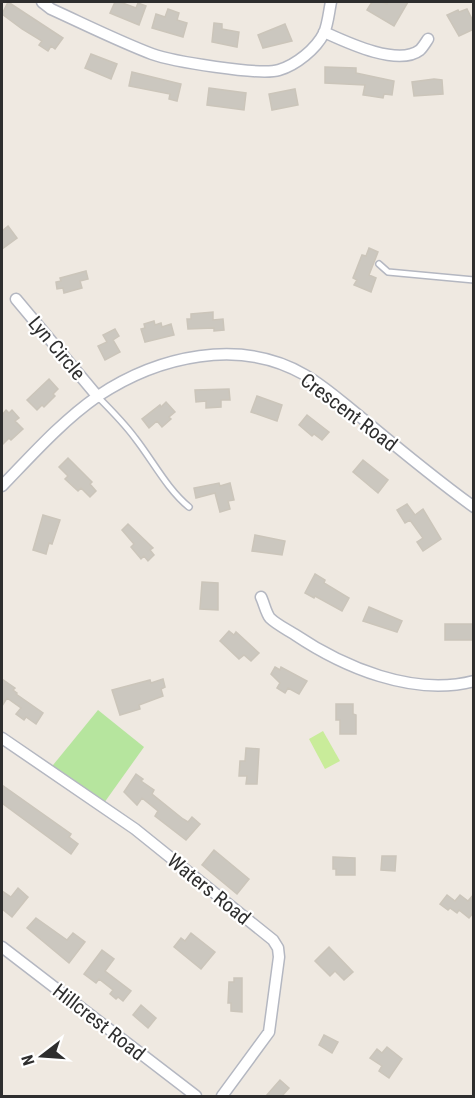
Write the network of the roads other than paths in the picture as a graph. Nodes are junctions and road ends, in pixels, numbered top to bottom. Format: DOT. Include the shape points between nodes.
graph roads {
  1 [pos="42,2"];
  2 [pos="331,2"];
  3 [pos="324,32"];
  4 [pos="429,39"];
  5 [pos="379,264"];
  6 [pos="474,280"];
  7 [pos="16,299"];
  8 [pos="98,397"];
  9 [pos="2,486"];
  10 [pos="189,507"];
  11 [pos="474,507"];
  12 [pos="261,597"];
  13 [pos="474,681"];
  14 [pos="2,738"];
  15 [pos="2,947"];
  16 [pos="196,1096"];
  17 [pos="222,1096"];
  1 -- 3 [label="street" via="154,55 258,72 278,71 293,64 310,51"];
  2 -- 3 [label="street"];
  3 -- 4 [label="street" via="368,51 408,56"];
  5 -- 6 [label="lane" via="388,272"];
  7 -- 8 [label="street, Lyn Circle"];
  8 -- 9 [label="street, Crescent Road" via="57,430"];
  8 -- 10 [label="lane"];
  8 -- 11 [label="street, Crescent Road" via="148,370 184,359 228,354 271,360 325,389"];
  12 -- 13 [label="street" via="269,617 316,649 351,665 415,684 440,686"];
  14 -- 17 [label="street, Waters Road" via="135,829 278,948 277,986 269,1032"];
  15 -- 16 [label="street, Hillcrest Road"];
}
